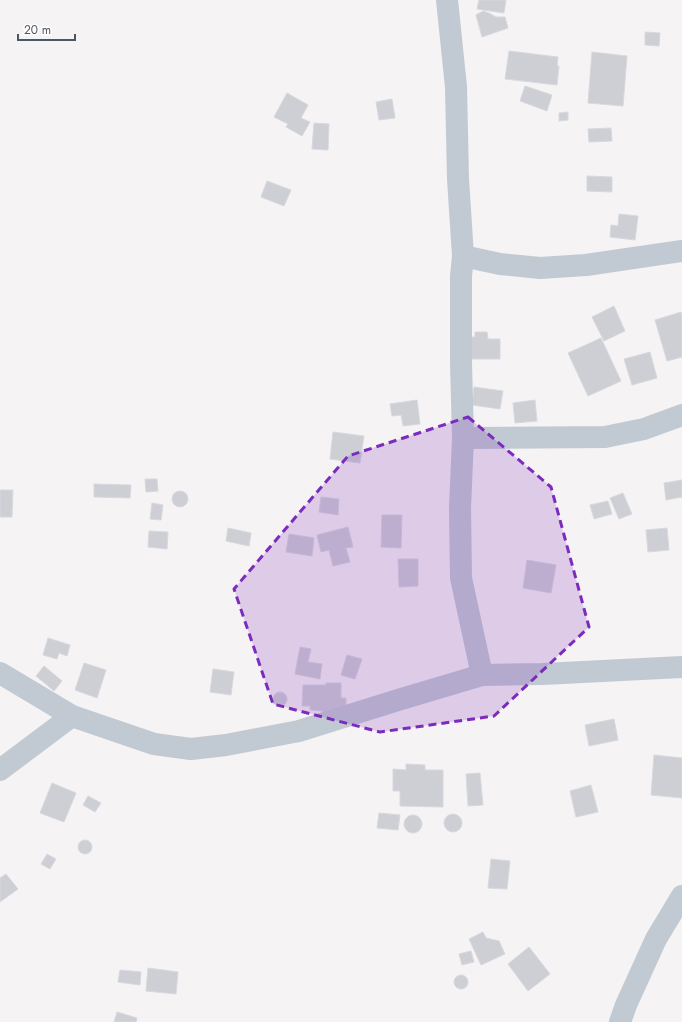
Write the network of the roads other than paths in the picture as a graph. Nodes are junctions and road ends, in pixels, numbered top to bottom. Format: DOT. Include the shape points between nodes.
graph roads {
  1 [pos="446,0"];
  2 [pos="682,251"];
  3 [pos="463,256"];
  4 [pos="682,415"];
  5 [pos="463,438"];
  6 [pos="682,667"];
  7 [pos="0,674"];
  8 [pos="482,675"];
  9 [pos="72,716"];
  10 [pos="0,770"];
  11 [pos="682,896"];
  12 [pos="620,1022"];
  1 -- 3 [label="street" via="456,87"];
  2 -- 3 [label="street" via="586,265 540,268 500,264"];
  3 -- 5 [label="street"];
  4 -- 5 [label="street" via="644,429 605,436"];
  5 -- 8 [label="street" via="461,578"];
  6 -- 8 [label="street"];
  7 -- 9 [label="street"];
  8 -- 9 [label="street" via="299,731 226,745 191,748 154,744"];
  9 -- 10 [label="street"];
  11 -- 12 [label="street" via="656,939"];
}
